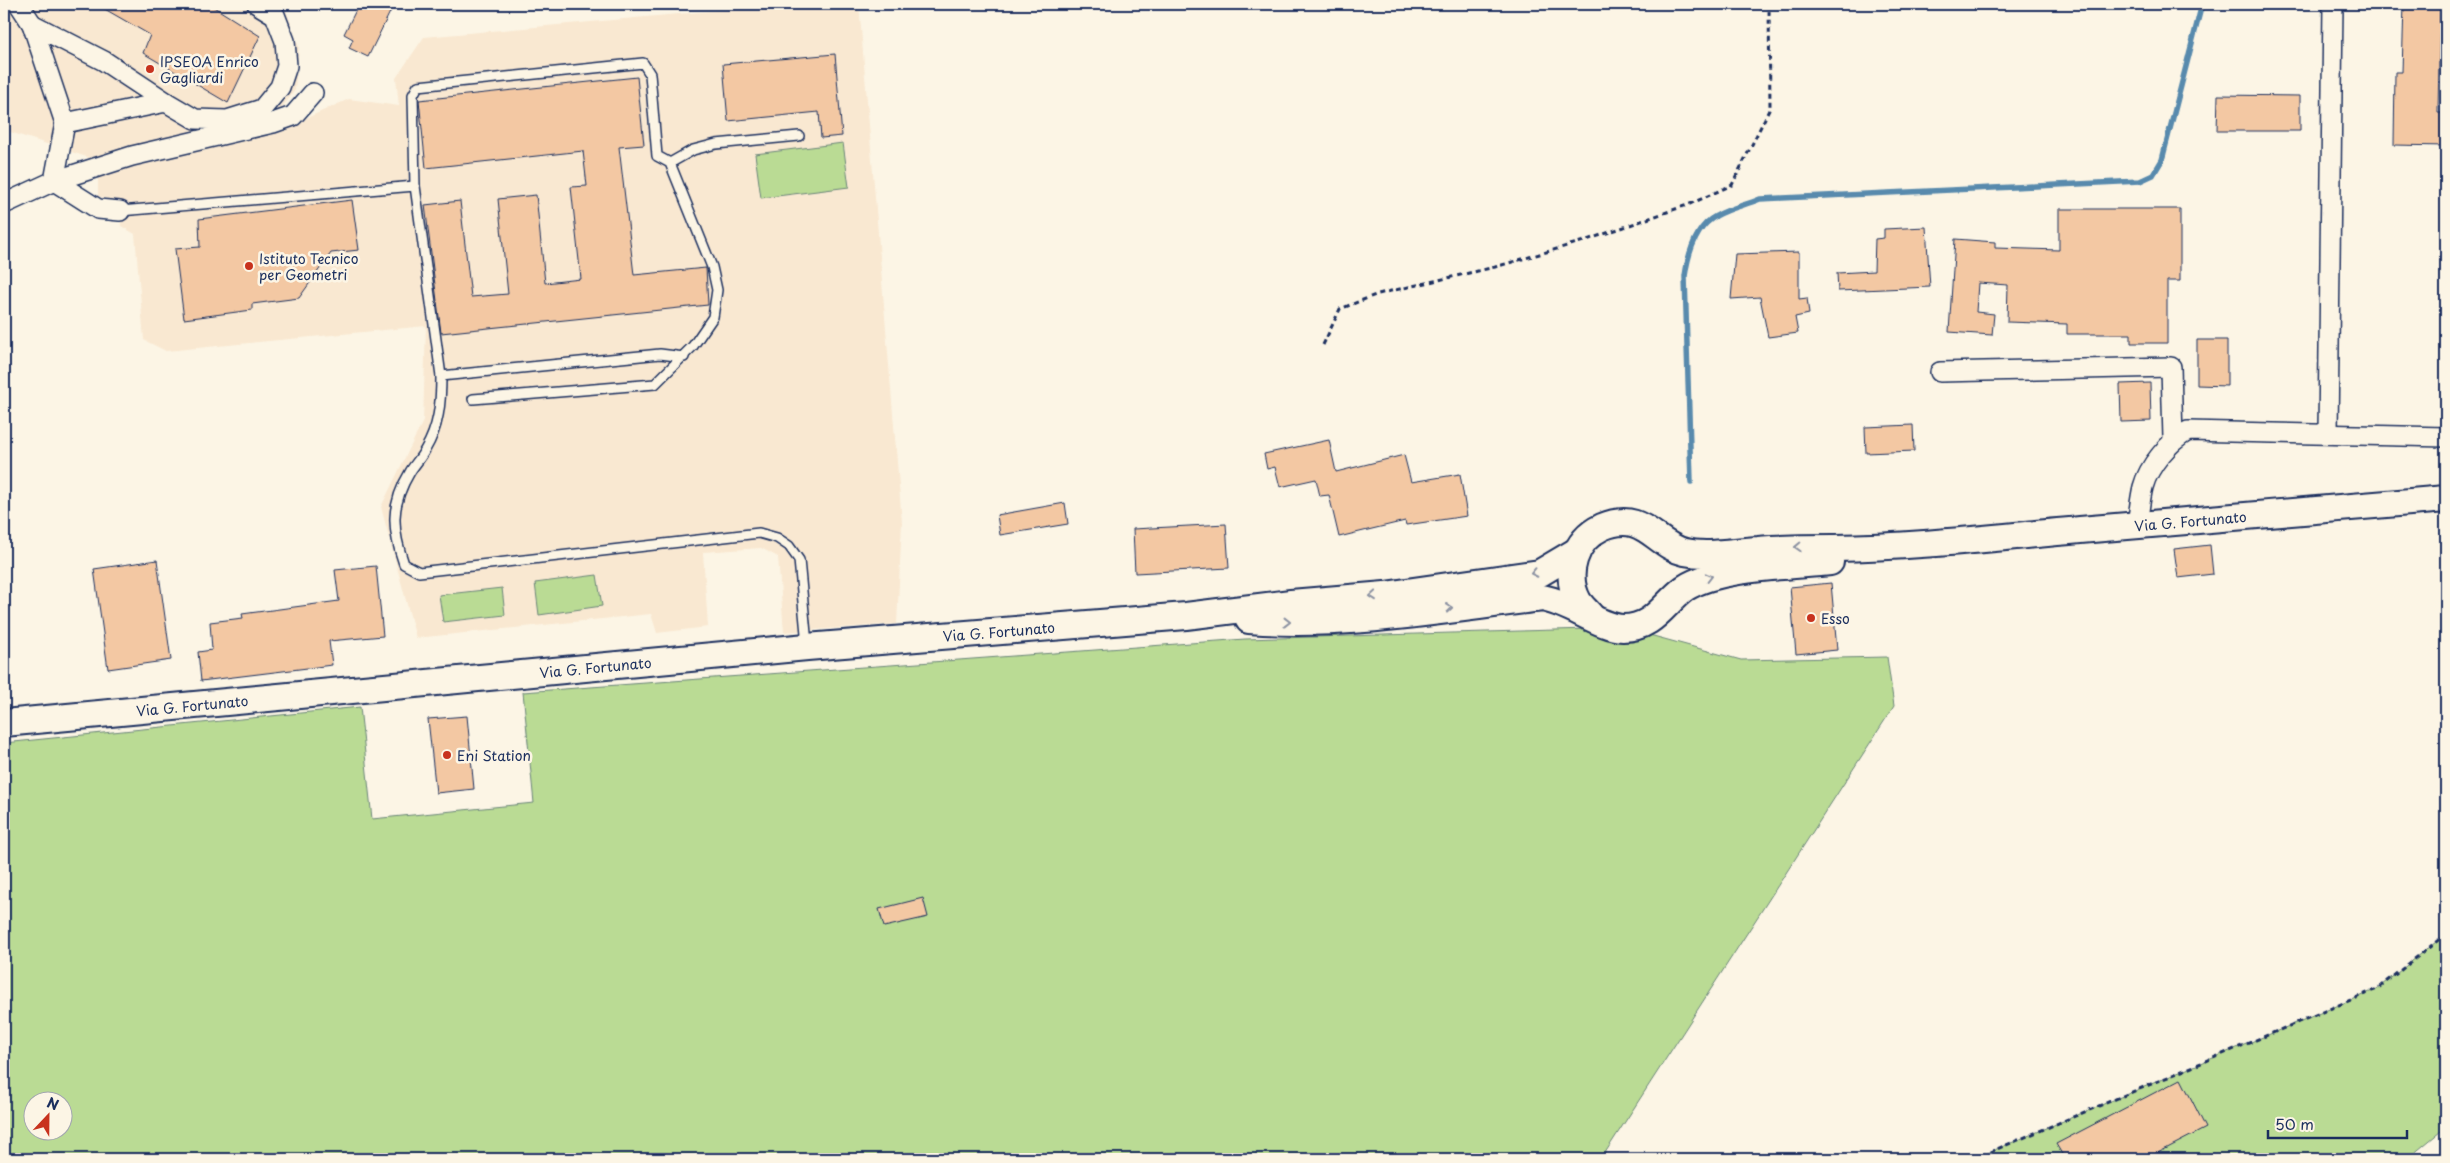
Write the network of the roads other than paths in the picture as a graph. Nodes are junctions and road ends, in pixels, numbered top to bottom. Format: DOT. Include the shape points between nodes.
graph roads {
  1 [pos="19,4"];
  2 [pos="258,4"];
  3 [pos="2333,4"];
  4 [pos="32,24"];
  5 [pos="313,93"];
  6 [pos="166,102"];
  7 [pos="66,123"];
  8 [pos="799,136"];
  9 [pos="670,163"];
  10 [pos="54,182"];
  11 [pos="415,186"];
  12 [pos="4,204"];
  13 [pos="120,211"];
  14 [pos="684,357"];
  15 [pos="1940,372"];
  16 [pos="441,376"];
  17 [pos="473,399"];
  18 [pos="2328,434"];
  19 [pos="2446,437"];
  20 [pos="2173,440"];
  21 [pos="2446,499"];
  22 [pos="2137,525"];
  23 [pos="1663,540"];
  24 [pos="1934,543"];
  25 [pos="1577,551"];
  26 [pos="1669,603"];
  27 [pos="1186,616"];
  28 [pos="1591,616"];
  29 [pos="807,647"];
  30 [pos="4,723"];
  1 -- 4 [label="street"];
  2 -- 6 [label="street" via="275,15 285,41 287,66 280,87 262,109 227,120 195,119"];
  3 -- 18 [label="street"];
  4 -- 6 [label="street" via="104,61"];
  4 -- 7 [label="street"];
  5 -- 10 [label="street" via="293,116 132,156"];
  6 -- 7 [label="street"];
  7 -- 10 [label="street"];
  8 -- 9 [label="lane" via="716,144 693,150"];
  9 -- 11 [label="lane" via="657,156 650,74 642,64 418,86 413,95"];
  9 -- 14 [label="lane" via="712,267 717,290 712,317"];
  10 -- 12 [label="street"];
  10 -- 13 [label="street" via="98,209"];
  11 -- 13 [label="lane"];
  11 -- 16 [label="lane"];
  14 -- 16 [label="lane" via="660,354"];
  14 -- 17 [label="lane" via="655,384"];
  15 -- 20 [label="street" via="2171,368"];
  16 -- 29 [label="lane" via="441,405 436,425 400,490 394,514 397,543 404,564 419,572 759,533 777,538 789,546 799,560"];
  18 -- 19 [label="street"];
  18 -- 20 [label="street" via="2188,431"];
  20 -- 22 [label="street" via="2144,485"];
  21 -- 22 [label="main road, Via G. Fortunato"];
  22 -- 24 [label="main road, Via G. Fortunato"];
  24 -- 23 [label="main road, one-way" via="1716,553 1684,552"];
  23 -- 25 [label="main road" via="1634,523 1617,523 1594,532"];
  23 -- 26 [label="main road" via="1677,571 1676,588"];
  26 -- 24 [label="main road, one-way" via="1684,588 1704,578 1838,561"];
  25 -- 27 [label="main road, one-way" via="1540,573 1385,595"];
  25 -- 28 [label="main road" via="1572,568 1572,586 1579,602"];
  26 -- 28 [label="main road" via="1657,616 1641,625 1624,628 1606,625"];
  27 -- 28 [label="main road, one-way" via="1304,622 1542,598 1558,600"];
  27 -- 29 [label="main road, Via G. Fortunato"];
  29 -- 30 [label="main road, Via G. Fortunato"];
}
